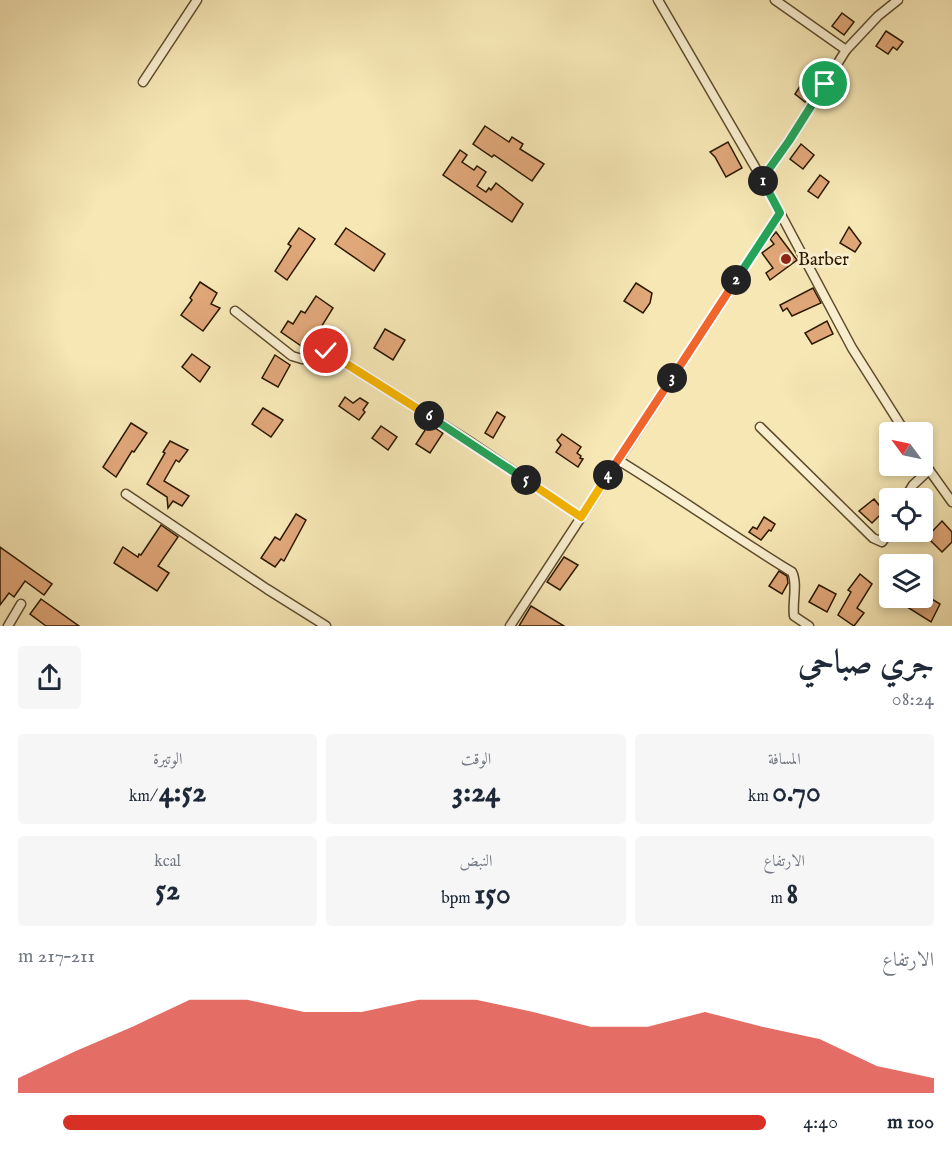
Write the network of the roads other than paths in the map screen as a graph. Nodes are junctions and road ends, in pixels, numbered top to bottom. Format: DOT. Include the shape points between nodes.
graph roads {
  1 [pos="197,0"];
  2 [pos="658,0"];
  3 [pos="775,0"];
  4 [pos="898,0"];
  5 [pos="846,50"];
  6 [pos="143,82"];
  7 [pos="762,179"];
  8 [pos="780,213"];
  9 [pos="235,311"];
  10 [pos="899,422"];
  11 [pos="760,427"];
  12 [pos="618,460"];
  13 [pos="933,475"];
  14 [pos="923,476"];
  15 [pos="911,488"];
  16 [pos="126,494"];
  17 [pos="951,497"];
  18 [pos="581,517"];
  19 [pos="879,541"];
  20 [pos="21,604"];
  21 [pos="8,626"];
  22 [pos="326,626"];
  23 [pos="510,626"];
  24 [pos="809,626"];
  1 -- 6 [label="street"];
  2 -- 7 [label="street"];
  3 -- 5 [label="street"];
  4 -- 5 [label="street"];
  5 -- 7 [label="street"];
  7 -- 8 [label="street"];
  8 -- 10 [label="street" via="852,348"];
  8 -- 12 [label="street"];
  9 -- 18 [label="street" via="292,356 302,359 326,351"];
  11 -- 19 [label="street"];
  12 -- 18 [label="street"];
  12 -- 24 [label="street" via="792,572 794,616"];
  13 -- 17 [label="street"];
  14 -- 15 [label="street"];
  16 -- 22 [label="street"];
  18 -- 23 [label="street"];
  20 -- 21 [label="street"];
}
